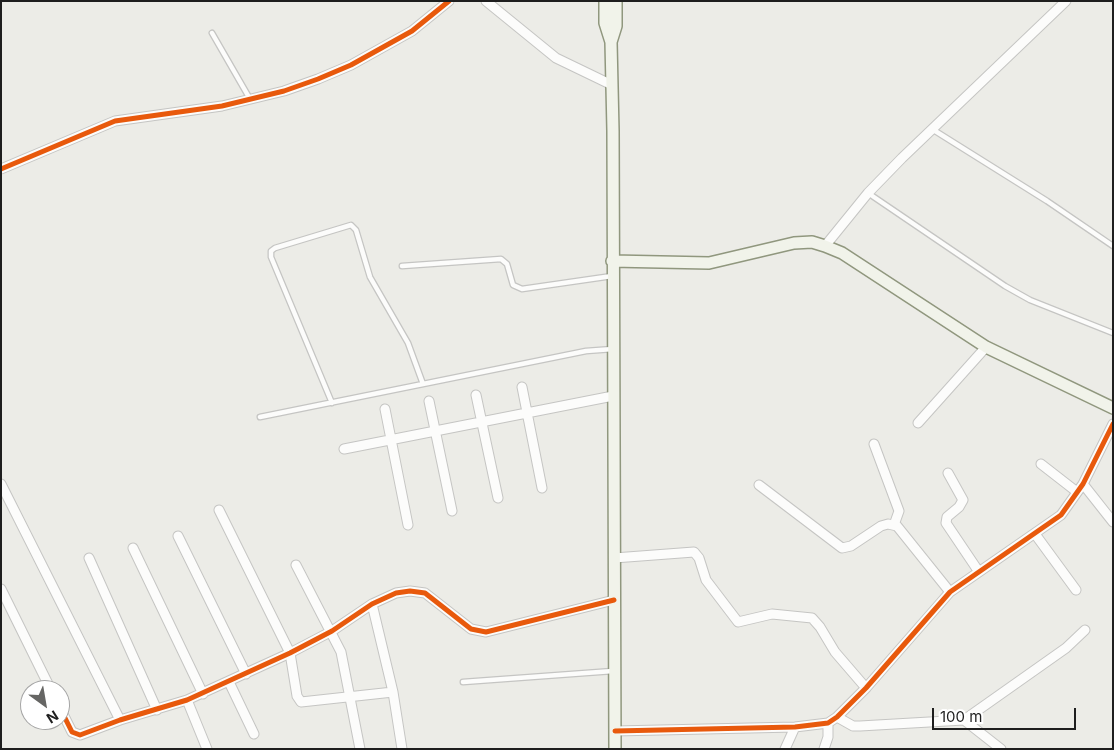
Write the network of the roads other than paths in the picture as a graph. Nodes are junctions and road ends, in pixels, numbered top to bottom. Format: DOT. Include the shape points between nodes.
graph roads {
  1 [pos="449,1"];
  2 [pos="486,1"];
  3 [pos="605,1"];
  4 [pos="616,1"];
  5 [pos="1066,1"];
  6 [pos="212,33"];
  7 [pos="611,42"];
  8 [pos="612,85"];
  9 [pos="250,99"];
  10 [pos="932,129"];
  11 [pos="1,169"];
  12 [pos="868,193"];
  13 [pos="825,246"];
  14 [pos="1113,246"];
  15 [pos="612,261"];
  16 [pos="402,266"];
  17 [pos="612,276"];
  18 [pos="1113,333"];
  19 [pos="986,347"];
  20 [pos="607,350"];
  21 [pos="423,384"];
  22 [pos="522,386"];
  23 [pos="476,395"];
  24 [pos="613,396"];
  25 [pos="332,402"];
  26 [pos="429,402"];
  27 [pos="1113,408"];
  28 [pos="385,409"];
  29 [pos="526,412"];
  30 [pos="260,417"];
  31 [pos="480,421"];
  32 [pos="918,423"];
  33 [pos="1113,424"];
  34 [pos="434,431"];
  35 [pos="390,440"];
  36 [pos="874,444"];
  37 [pos="344,449"];
  38 [pos="1041,464"];
  39 [pos="948,473"];
  40 [pos="1,484"];
  41 [pos="1083,484"];
  42 [pos="758,485"];
  43 [pos="542,488"];
  44 [pos="1077,492"];
  45 [pos="498,498"];
  46 [pos="219,510"];
  47 [pos="452,511"];
  48 [pos="1113,522"];
  49 [pos="894,524"];
  50 [pos="408,525"];
  51 [pos="1034,534"];
  52 [pos="178,536"];
  53 [pos="133,548"];
  54 [pos="618,557"];
  55 [pos="89,558"];
  56 [pos="296,565"];
  57 [pos="979,572"];
  58 [pos="1,589"];
  59 [pos="1076,590"];
  60 [pos="950,592"];
  61 [pos="614,600"];
  62 [pos="372,604"];
  63 [pos="1085,630"];
  64 [pos="332,631"];
  65 [pos="290,653"];
  66 [pos="614,670"];
  67 [pos="246,674"];
  68 [pos="46,680"];
  69 [pos="229,682"];
  70 [pos="463,682"];
  71 [pos="866,688"];
  72 [pos="393,692"];
  73 [pos="203,694"];
  74 [pos="351,698"];
  75 [pos="187,700"];
  76 [pos="157,710"];
  77 [pos="837,717"];
  78 [pos="120,720"];
  79 [pos="964,720"];
  80 [pos="828,723"];
  81 [pos="795,727"];
  82 [pos="70,728"];
  83 [pos="624,731"];
  84 [pos="254,734"];
  85 [pos="207,749"];
  86 [pos="360,749"];
  87 [pos="402,749"];
  88 [pos="615,749"];
  89 [pos="785,749"];
  90 [pos="824,749"];
  91 [pos="1001,749"];
  1 -- 9 [label="street" via="412,31 351,65 309,82"];
  2 -- 8 [label="street" via="556,58"];
  3 -- 7 [label="main road" via="605,22"];
  4 -- 7 [label="main road" via="616,26"];
  5 -- 10 [label="street"];
  6 -- 9 [label="lane"];
  7 -- 8 [label="main road"];
  8 -- 15 [label="main road"];
  9 -- 11 [label="street" via="115,121"];
  10 -- 12 [label="street"];
  10 -- 14 [label="lane"];
  12 -- 13 [label="street"];
  12 -- 18 [label="lane" via="1004,286 1048,308"];
  13 -- 15 [label="main road" via="812,242 794,243 709,263"];
  13 -- 19 [label="main road" via="842,253"];
  15 -- 17 [label="main road"];
  16 -- 17 [label="lane" via="501,258 507,264 513,285 522,289"];
  17 -- 20 [label="main road"];
  19 -- 27 [label="main road"];
  19 -- 32 [label="street"];
  20 -- 21 [label="lane" via="586,351"];
  20 -- 24 [label="main road"];
  21 -- 25 [label="lane"];
  21 -- 25 [label="lane" via="408,343 370,277 352,225 271,251"];
  22 -- 29 [label="street"];
  23 -- 31 [label="street"];
  24 -- 29 [label="street"];
  24 -- 54 [label="main road"];
  25 -- 30 [label="lane"];
  26 -- 34 [label="street"];
  28 -- 35 [label="street"];
  29 -- 31 [label="street"];
  29 -- 43 [label="street"];
  31 -- 34 [label="street"];
  31 -- 45 [label="street"];
  33 -- 41 [label="street"];
  34 -- 35 [label="street"];
  34 -- 47 [label="street"];
  35 -- 37 [label="street"];
  35 -- 50 [label="street"];
  36 -- 49 [label="street" via="899,511"];
  38 -- 44 [label="street"];
  39 -- 57 [label="street" via="963,500 947,517 946,523"];
  40 -- 78 [label="street"];
  41 -- 44 [label="street"];
  41 -- 48 [label="street"];
  42 -- 49 [label="street" via="842,548 851,546 881,526"];
  44 -- 51 [label="street" via="1061,514"];
  46 -- 65 [label="street"];
  49 -- 60 [label="street"];
  51 -- 57 [label="street"];
  51 -- 59 [label="street"];
  52 -- 67 [label="street"];
  53 -- 73 [label="street"];
  54 -- 61 [label="main road"];
  54 -- 71 [label="street" via="694,552 706,580 738,622 772,614 812,618 835,652"];
  55 -- 76 [label="street"];
  56 -- 64 [label="street"];
  57 -- 60 [label="street"];
  58 -- 68 [label="street"];
  60 -- 71 [label="street"];
  61 -- 62 [label="street" via="486,632 470,629 420,591 396,593"];
  61 -- 66 [label="main road"];
  62 -- 64 [label="street"];
  62 -- 72 [label="street"];
  63 -- 79 [label="street" via="1066,648"];
  64 -- 65 [label="street"];
  64 -- 74 [label="street" via="341,652"];
  65 -- 67 [label="street"];
  65 -- 74 [label="street" via="297,696 301,702"];
  66 -- 70 [label="lane"];
  66 -- 83 [label="main road"];
  67 -- 69 [label="street"];
  69 -- 73 [label="street"];
  69 -- 84 [label="street"];
  71 -- 77 [label="street"];
  72 -- 74 [label="street"];
  72 -- 87 [label="street"];
  73 -- 75 [label="street"];
  74 -- 86 [label="street"];
  75 -- 76 [label="street"];
  75 -- 85 [label="street"];
  76 -- 78 [label="street"];
  77 -- 79 [label="street" via="852,726"];
  77 -- 80 [label="street"];
  78 -- 82 [label="street" via="85,733 76,734"];
  79 -- 91 [label="street"];
  80 -- 81 [label="street"];
  80 -- 90 [label="street"];
  81 -- 83 [label="street"];
  81 -- 89 [label="street"];
  83 -- 88 [label="main road"];
}
